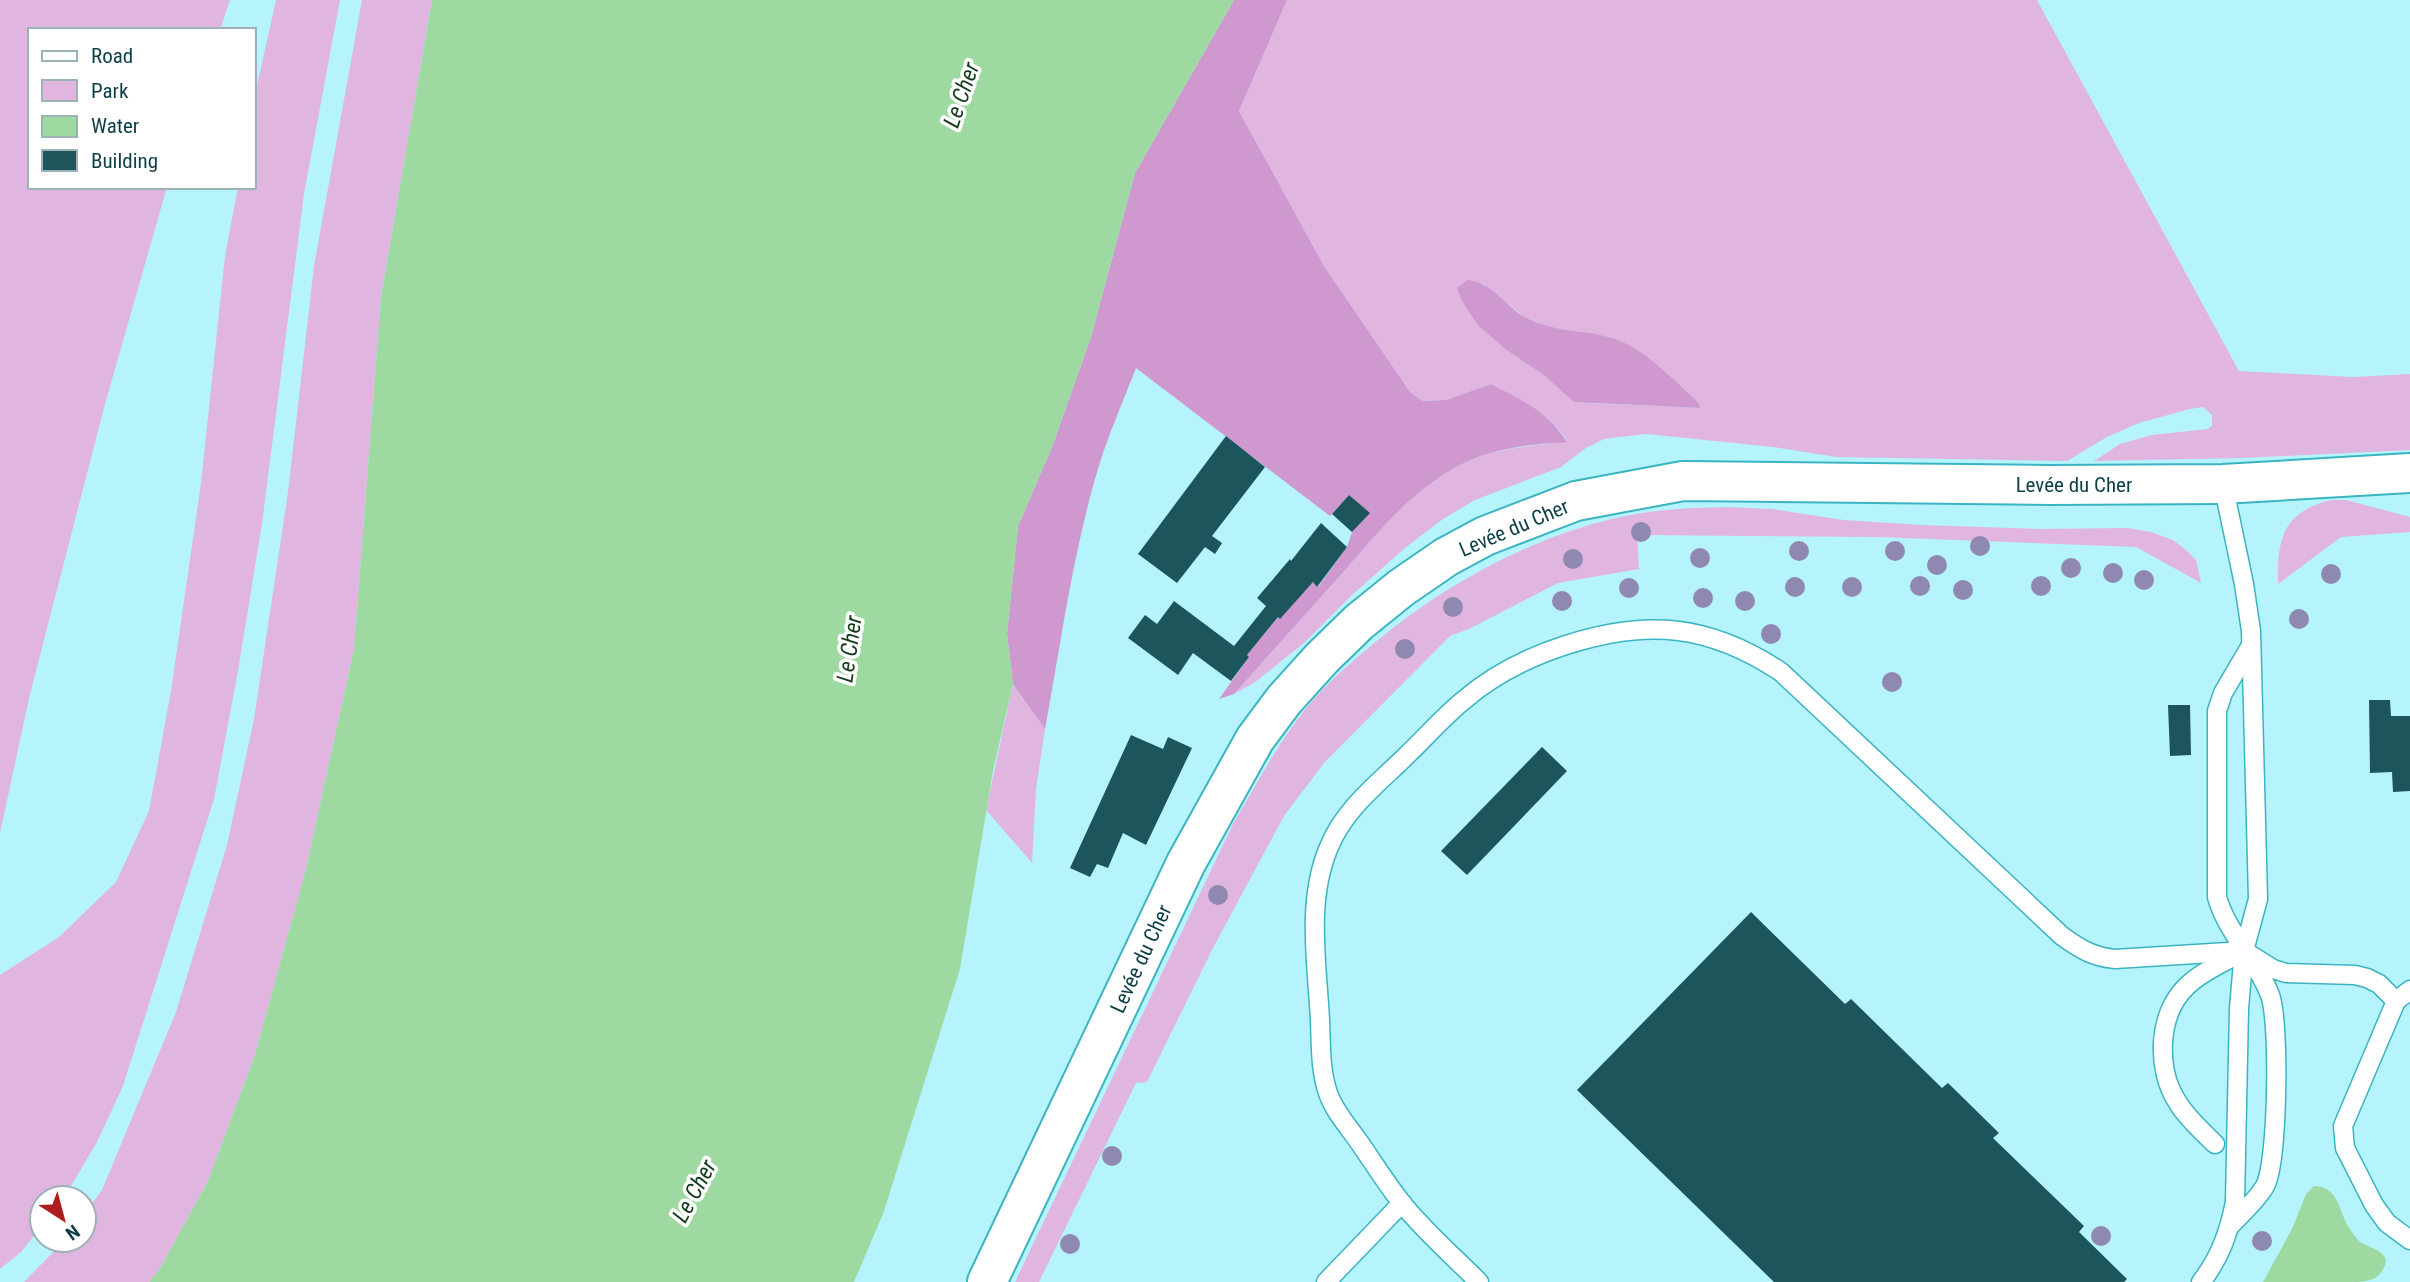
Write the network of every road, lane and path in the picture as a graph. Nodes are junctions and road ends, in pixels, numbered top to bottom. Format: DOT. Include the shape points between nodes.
graph roads {
  1 [pos="2410,473"];
  2 [pos="2223,484"];
  3 [pos="2251,645"];
  4 [pos="2244,951"];
  5 [pos="2403,995"];
  6 [pos="2214,1143"];
  7 [pos="1402,1203"];
  8 [pos="2230,1226"];
  9 [pos="2410,1240"];
  10 [pos="987,1282"];
  11 [pos="1326,1282"];
  12 [pos="1479,1282"];
  13 [pos="2201,1282"];
  1 -- 2 [label="street, Levée du Cher"];
  2 -- 3 [label="lane" via="2244,584"];
  2 -- 10 [label="street, Levée du Cher" via="1683,481 1576,501 1485,536 1446,557 1380,605 1322,657 1255,739 1186,863"];
  3 -- 4 [label="lane" via="2258,899"];
  3 -- 4 [label="lane" via="2223,693 2216,724 2217,897"];
  4 -- 5 [label="lane" via="2286,973 2355,975"];
  4 -- 6 [label="lane" via="2186,987 2171,1008 2164,1035 2163,1062 2169,1084 2178,1103"];
  4 -- 7 [label="lane" via="2115,960 2081,950 1764,660 1733,645 1662,628 1598,635 1530,658 1464,700 1351,809 1329,846 1317,890 1315,930 1323,1076 1340,1115"];
  4 -- 8 [label="lane" via="2235,1202"];
  4 -- 8 [label="lane" via="2273,1005 2275,1131 2264,1187"];
  5 -- 9 [label="lane" via="2343,1126 2345,1148 2374,1205 2387,1223"];
  7 -- 11 [label="lane"];
  7 -- 12 [label="lane"];
  8 -- 13 [label="lane" via="2221,1252"];
}
